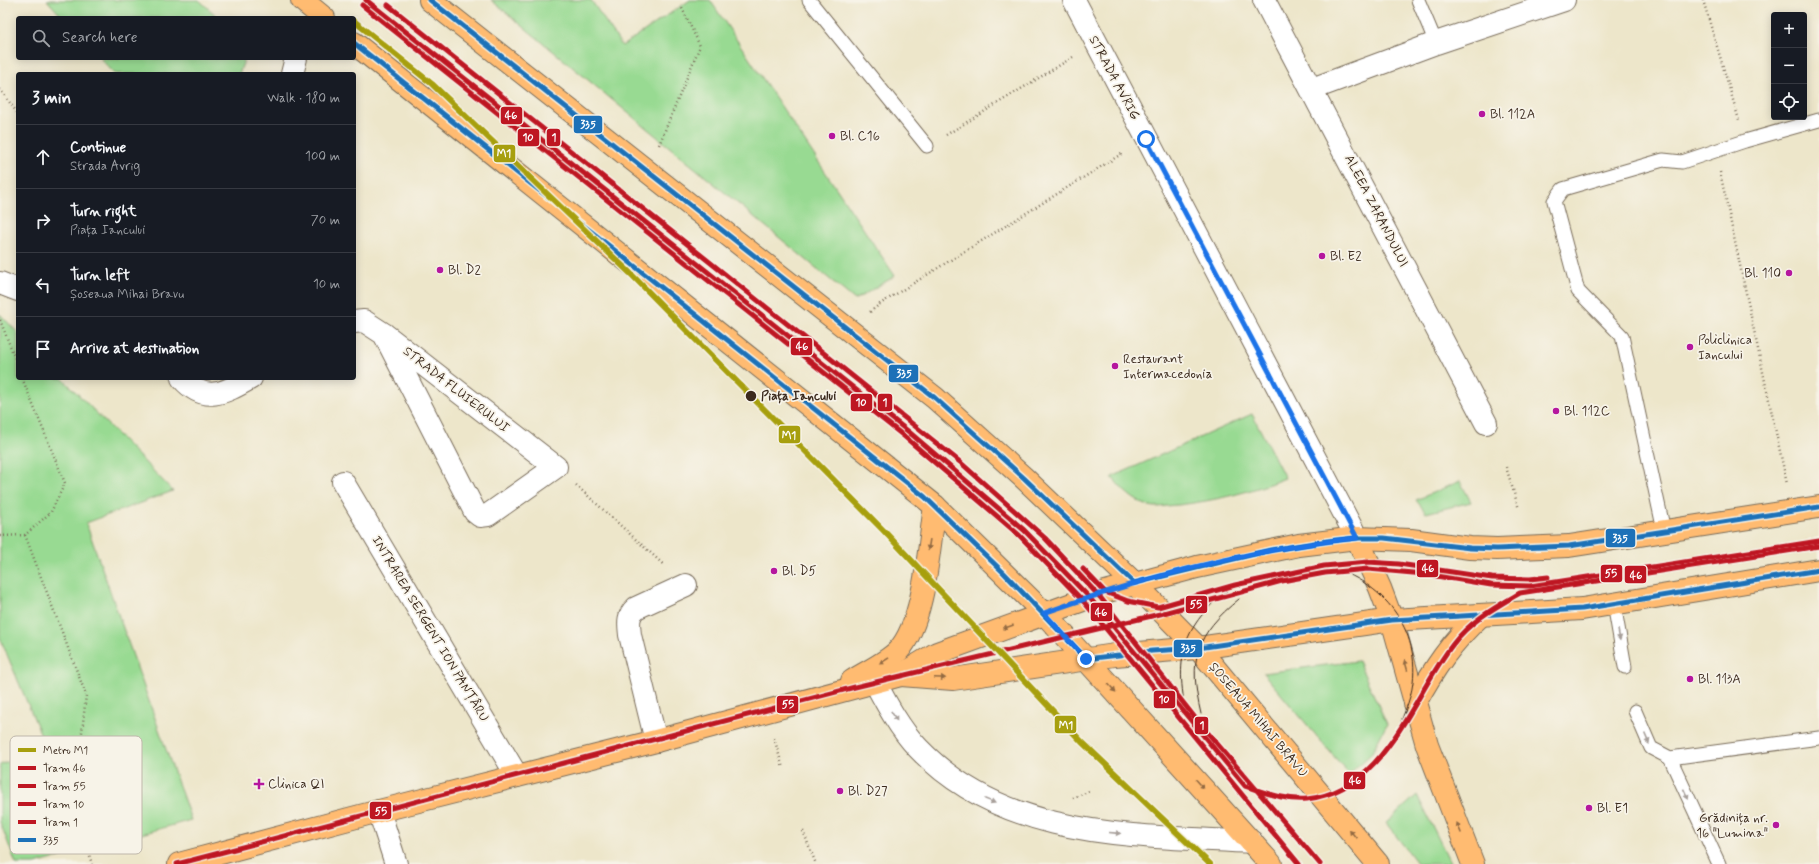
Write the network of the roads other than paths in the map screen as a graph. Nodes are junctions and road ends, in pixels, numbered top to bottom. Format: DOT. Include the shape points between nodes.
graph roads {
  1 [pos="430,0"];
  2 [pos="810,0"];
  3 [pos="1264,0"];
  4 [pos="1418,0"];
  5 [pos="1564,0"];
  6 [pos="1076,1"];
  7 [pos="303,7"];
  8 [pos="320,16"];
  9 [pos="1436,43"];
  10 [pos="356,44"];
  11 [pos="296,60"];
  12 [pos="292,72"];
  13 [pos="1312,89"];
  14 [pos="1819,120"];
  15 [pos="927,146"];
  16 [pos="0,283"];
  17 [pos="16,289"];
  18 [pos="356,322"];
  19 [pos="384,334"];
  20 [pos="184,380"];
  21 [pos="248,380"];
  22 [pos="1486,423"];
  23 [pos="343,482"];
  24 [pos="935,506"];
  25 [pos="1819,507"];
  26 [pos="1664,531"];
  27 [pos="1357,538"];
  28 [pos="1819,570"];
  29 [pos="1134,583"];
  30 [pos="686,585"];
  31 [pos="1614,604"];
  32 [pos="1044,613"];
  33 [pos="1481,616"];
  34 [pos="1392,620"];
  35 [pos="1198,648"];
  36 [pos="1086,659"];
  37 [pos="1625,667"];
  38 [pos="901,675"];
  39 [pos="875,682"];
  40 [pos="830,695"];
  41 [pos="1415,703"];
  42 [pos="1635,710"];
  43 [pos="1819,738"];
  44 [pos="656,741"];
  45 [pos="1670,758"];
  46 [pos="517,776"];
  47 [pos="379,811"];
  48 [pos="1252,842"];
  49 [pos="192,862"];
  50 [pos="396,864"];
  51 [pos="1271,864"];
  52 [pos="1378,864"];
  53 [pos="1473,864"];
  54 [pos="1719,864"];
  1 -- 29 [label="main road, ȘOSEAUA MIHAI BRAVU" via="934,398 983,439"];
  2 -- 15 [label="lane"];
  3 -- 13 [label="street, ALEEA ZARANDULUI"];
  4 -- 9 [label="lane"];
  5 -- 9 [label="street"];
  6 -- 27 [label="street, STRADA AVRIG" via="1095,43"];
  7 -- 8 [label="main road"];
  9 -- 13 [label="street"];
  10 -- 24 [label="main road"];
  11 -- 12 [label="street"];
  13 -- 22 [label="street, ALEEA ZARANDULUI"];
  14 -- 26 [label="lane" via="1682,162 1663,160 1563,189 1554,201 1578,291 1622,336"];
  16 -- 17 [label="street"];
  18 -- 19 [label="street, STRADA FLUIERULUI" via="364,321"];
  19 -- 19 [label="street, STRADA FLUIERULUI" via="556,467 488,515 480,516 475,512"];
  20 -- 21 [label="street" via="198,392 212,395 230,390"];
  23 -- 46 [label="street, INTRAREA SERGENT ION PANȚÂRU"];
  24 -- 32 [label="main road"];
  24 -- 40 [label="main road, one-way" via="921,599 907,638 892,656"];
  25 -- 26 [label="main road"];
  26 -- 27 [label="main road" via="1569,546 1528,548 1470,548 1411,540"];
  27 -- 29 [label="main road" via="1299,545"];
  27 -- 34 [label="main road"];
  28 -- 31 [label="main road"];
  29 -- 32 [label="main road"];
  29 -- 35 [label="main road, ȘOSEAUA MIHAI BRAVU"];
  30 -- 44 [label="street" via="630,613 630,635"];
  31 -- 33 [label="main road" via="1582,609"];
  31 -- 37 [label="lane, one-way"];
  32 -- 36 [label="main road"];
  32 -- 38 [label="main road, one-way" via="937,654"];
  33 -- 34 [label="main road"];
  33 -- 41 [label="main road" via="1446,653 1428,678"];
  34 -- 35 [label="main road"];
  41 -- 34 [label="main road, one-way"];
  35 -- 36 [label="main road"];
  52 -- 35 [label="main road, ȘOSEAUA MIHAI BRAVU, one-way"];
  38 -- 36 [label="main road, one-way" via="953,679"];
  36 -- 48 [label="main road, one-way"];
  38 -- 39 [label="main road"];
  39 -- 40 [label="main road"];
  39 -- 48 [label="street, one-way" via="896,720 917,747 947,775 983,798 1024,815 1067,827 1098,832"];
  40 -- 44 [label="main road"];
  53 -- 41 [label="main road, one-way" via="1432,761"];
  42 -- 45 [label="lane, one-way" via="1651,748"];
  43 -- 45 [label="lane"];
  44 -- 46 [label="main road"];
  45 -- 54 [label="lane, one-way"];
  46 -- 47 [label="main road"];
  47 -- 49 [label="main road"];
  47 -- 50 [label="street"];
  48 -- 51 [label="main road"];
}
